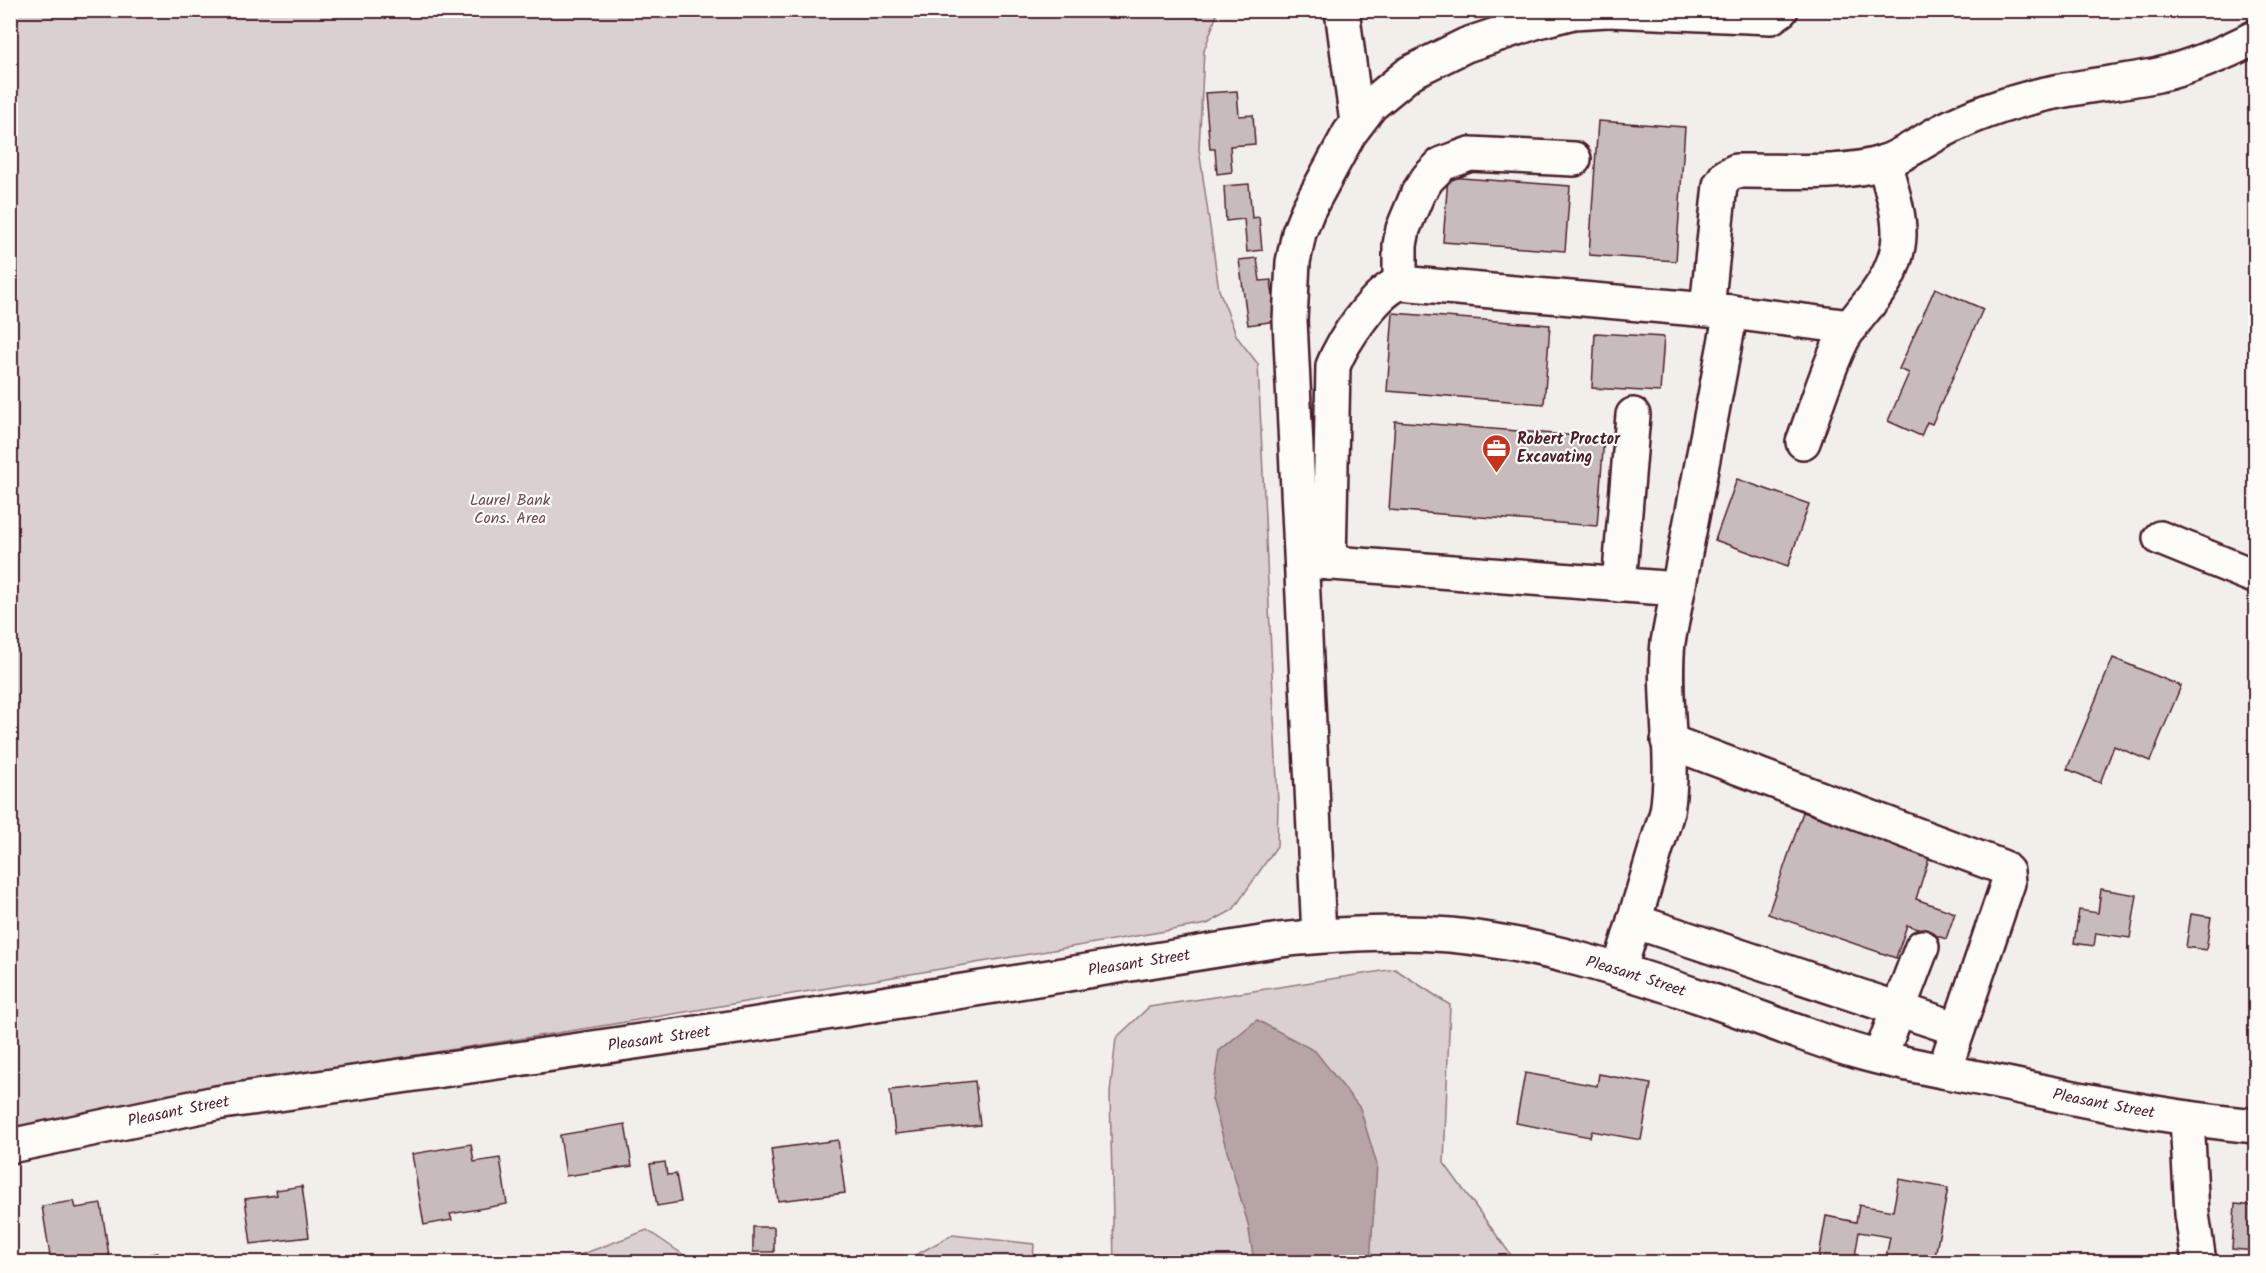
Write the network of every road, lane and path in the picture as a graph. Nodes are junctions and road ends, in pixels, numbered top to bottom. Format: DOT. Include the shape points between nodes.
graph roads {
  1 [pos="1342,10"];
  2 [pos="1608,10"];
  3 [pos="1781,10"];
  4 [pos="1573,11"];
  5 [pos="2256,37"];
  6 [pos="1357,123"];
  7 [pos="1574,159"];
  8 [pos="1884,162"];
  9 [pos="1400,283"];
  10 [pos="1719,310"];
  11 [pos="1851,327"];
  12 [pos="1633,415"];
  13 [pos="1803,442"];
  14 [pos="2160,537"];
  15 [pos="1315,561"];
  16 [pos="2256,577"];
  17 [pos="1619,585"];
  18 [pos="1678,589"];
  19 [pos="1668,741"];
  20 [pos="1634,921"];
  21 [pos="1319,936"];
  22 [pos="1922,947"];
  23 [pos="1619,971"];
  24 [pos="1899,1008"];
  25 [pos="1959,1029"];
  26 [pos="1880,1057"];
  27 [pos="1944,1071"];
  28 [pos="2187,1118"];
  29 [pos="2256,1126"];
  30 [pos="10,1146"];
  31 [pos="2199,1263"];
  1 -- 6 [label="street"];
  2 -- 3 [label="street" via="1771,17"];
  2 -- 4 [label="street"];
  4 -- 6 [label="street" via="1466,45 1432,60 1390,88"];
  5 -- 8 [label="street" via="2226,52 2158,75 2009,104 1949,128"];
  6 -- 15 [label="street" via="1308,210 1293,262 1290,320"];
  7 -- 9 [label="street" via="1470,154 1442,164 1418,193 1403,229"];
  8 -- 10 [label="street" via="1844,170 1736,171 1726,176 1720,185"];
  8 -- 11 [label="street" via="1898,213 1899,248 1887,278"];
  9 -- 10 [label="street"];
  9 -- 15 [label="street" via="1383,291 1346,339 1333,366"];
  10 -- 11 [label="street"];
  10 -- 18 [label="street"];
  11 -- 13 [label="street" via="1834,356"];
  12 -- 17 [label="street"];
  14 -- 16 [label="street"];
  15 -- 17 [label="street"];
  15 -- 21 [label="street"];
  17 -- 18 [label="street"];
  18 -- 19 [label="street" via="1665,672"];
  19 -- 20 [label="street" via="1671,789 1667,812"];
  19 -- 25 [label="street" via="2002,867 2008,883"];
  20 -- 23 [label="street"];
  20 -- 24 [label="street"];
  21 -- 23 [label="street, Pleasant Street" via="1452,936 1535,950"];
  21 -- 30 [label="street, Pleasant Street" via="216,1103"];
  22 -- 24 [label="street"];
  23 -- 26 [label="street, Pleasant Street"];
  24 -- 25 [label="street"];
  24 -- 26 [label="street"];
  25 -- 27 [label="street"];
  26 -- 27 [label="street, Pleasant Street"];
  27 -- 28 [label="street, Pleasant Street"];
  28 -- 29 [label="street, Pleasant Street"];
  28 -- 31 [label="street"];
}
